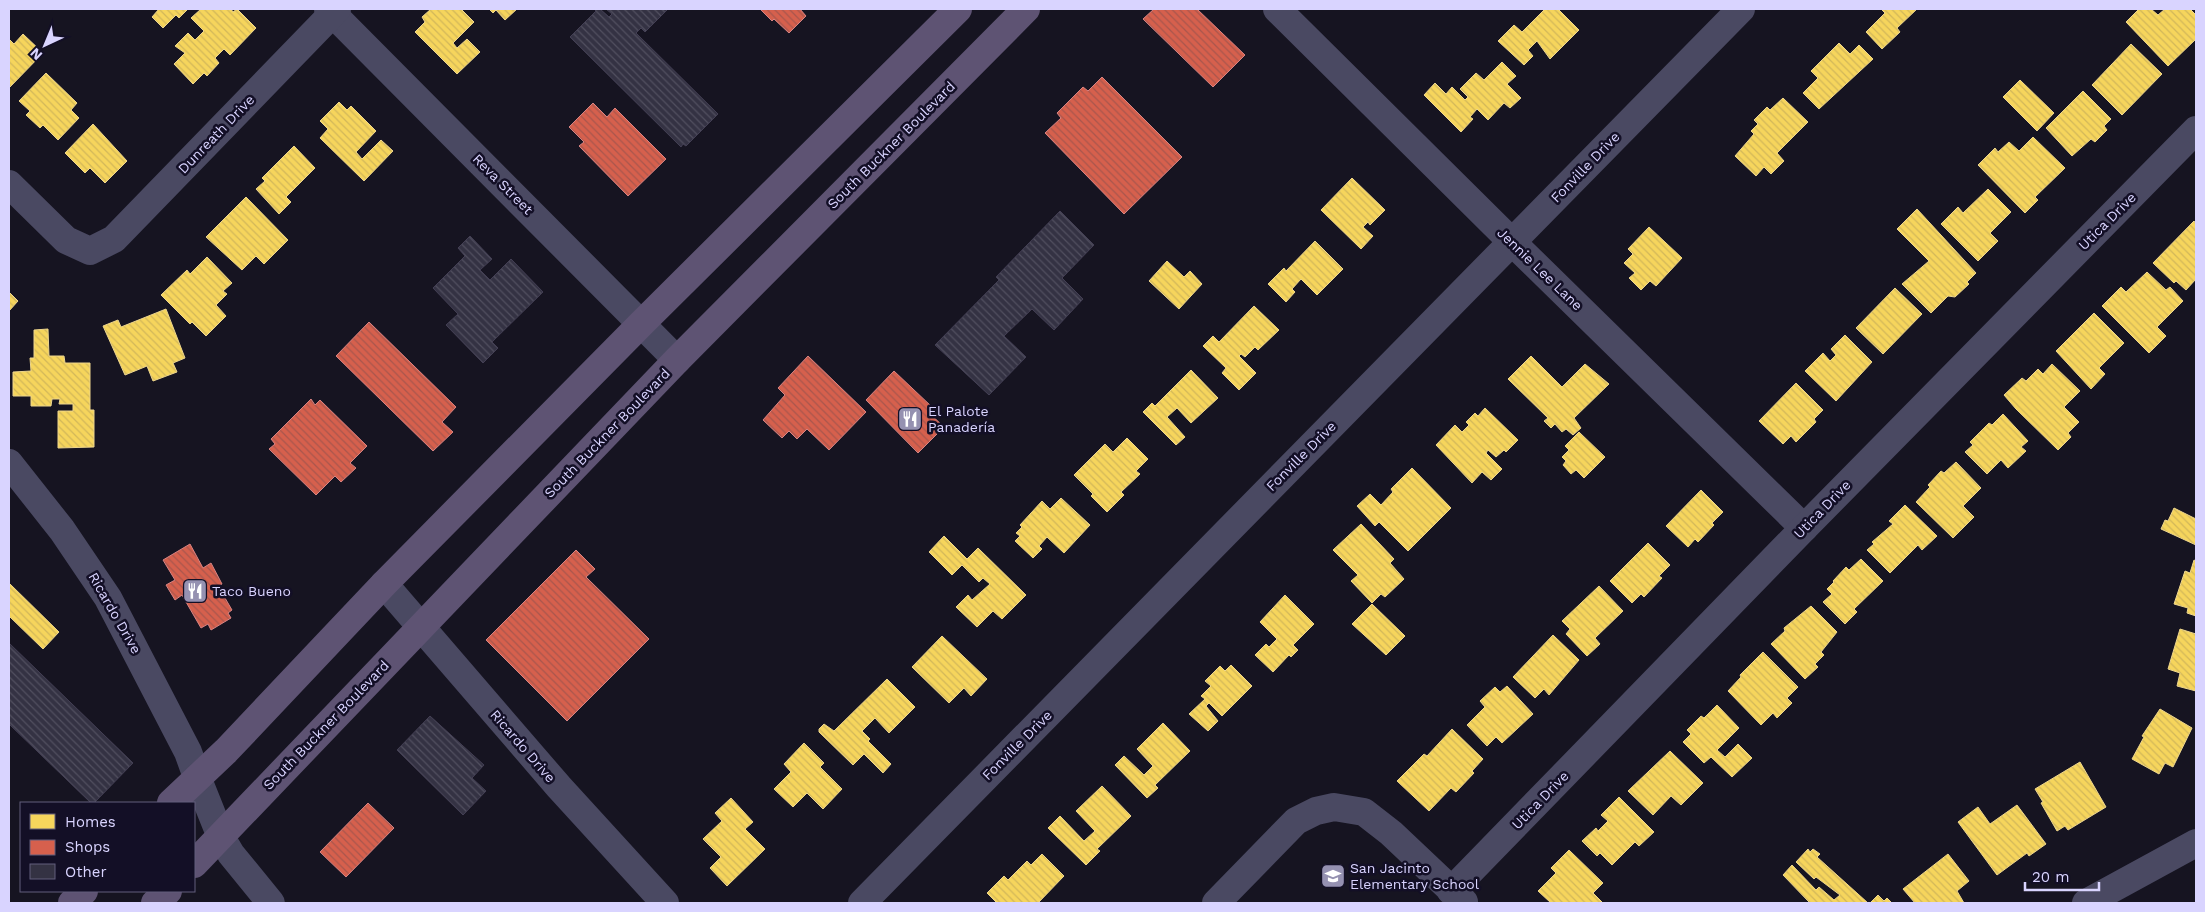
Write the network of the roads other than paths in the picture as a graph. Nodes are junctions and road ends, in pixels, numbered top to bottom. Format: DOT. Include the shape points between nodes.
graph roads {
  1 [pos="958,9"];
  2 [pos="1026,9"];
  3 [pos="1277,9"];
  4 [pos="1741,9"];
  5 [pos="332,10"];
  6 [pos="2196,130"];
  7 [pos="9,184"];
  8 [pos="1512,242"];
  9 [pos="642,324"];
  10 [pos="677,360"];
  11 [pos="9,463"];
  12 [pos="1804,528"];
  13 [pos="384,584"];
  14 [pos="420,626"];
  15 [pos="197,777"];
  16 [pos="171,802"];
  17 [pos="220,837"];
  18 [pos="2196,842"];
  19 [pos="195,863"];
  20 [pos="83,892"];
  21 [pos="167,892"];
  22 [pos="1458,897"];
  23 [pos="72,903"];
  24 [pos="155,903"];
  25 [pos="271,903"];
  26 [pos="665,903"];
  27 [pos="862,903"];
  28 [pos="1216,903"];
  29 [pos="2086,903"];
  1 -- 9 [label="main road"];
  2 -- 10 [label="main road, South Buckner Boulevard"];
  3 -- 8 [label="street, Jennie Lee Lane"];
  4 -- 8 [label="street, Fonville Drive"];
  5 -- 7 [label="street, Dunreath Drive" via="114,239 90,251 66,240"];
  5 -- 9 [label="street, Reva Street"];
  6 -- 12 [label="street, Utica Drive"];
  8 -- 12 [label="street, Jennie Lee Lane"];
  8 -- 27 [label="street, Fonville Drive"];
  9 -- 10 [label="street, Reva Street"];
  9 -- 13 [label="main road"];
  10 -- 14 [label="main road, South Buckner Boulevard"];
  11 -- 15 [label="street, Ricardo Drive" via="62,530 108,598 188,752"];
  12 -- 22 [label="street, Utica Drive"];
  13 -- 14 [label="street, Ricardo Drive"];
  13 -- 15 [label="main road" via="226,751"];
  14 -- 17 [label="main road, South Buckner Boulevard"];
  14 -- 26 [label="street, Ricardo Drive" via="559,787"];
  15 -- 16 [label="main road"];
  15 -- 17 [label="street, Ricardo Drive"];
  17 -- 19 [label="main road, South Buckner Boulevard"];
  17 -- 25 [label="street, Ricardo Drive"];
  18 -- 29 [label="street"];
  20 -- 23 [label="main road"];
  21 -- 24 [label="main road"];
  22 -- 28 [label="street" via="1391,833 1364,812 1334,806 1296,821"];
}
